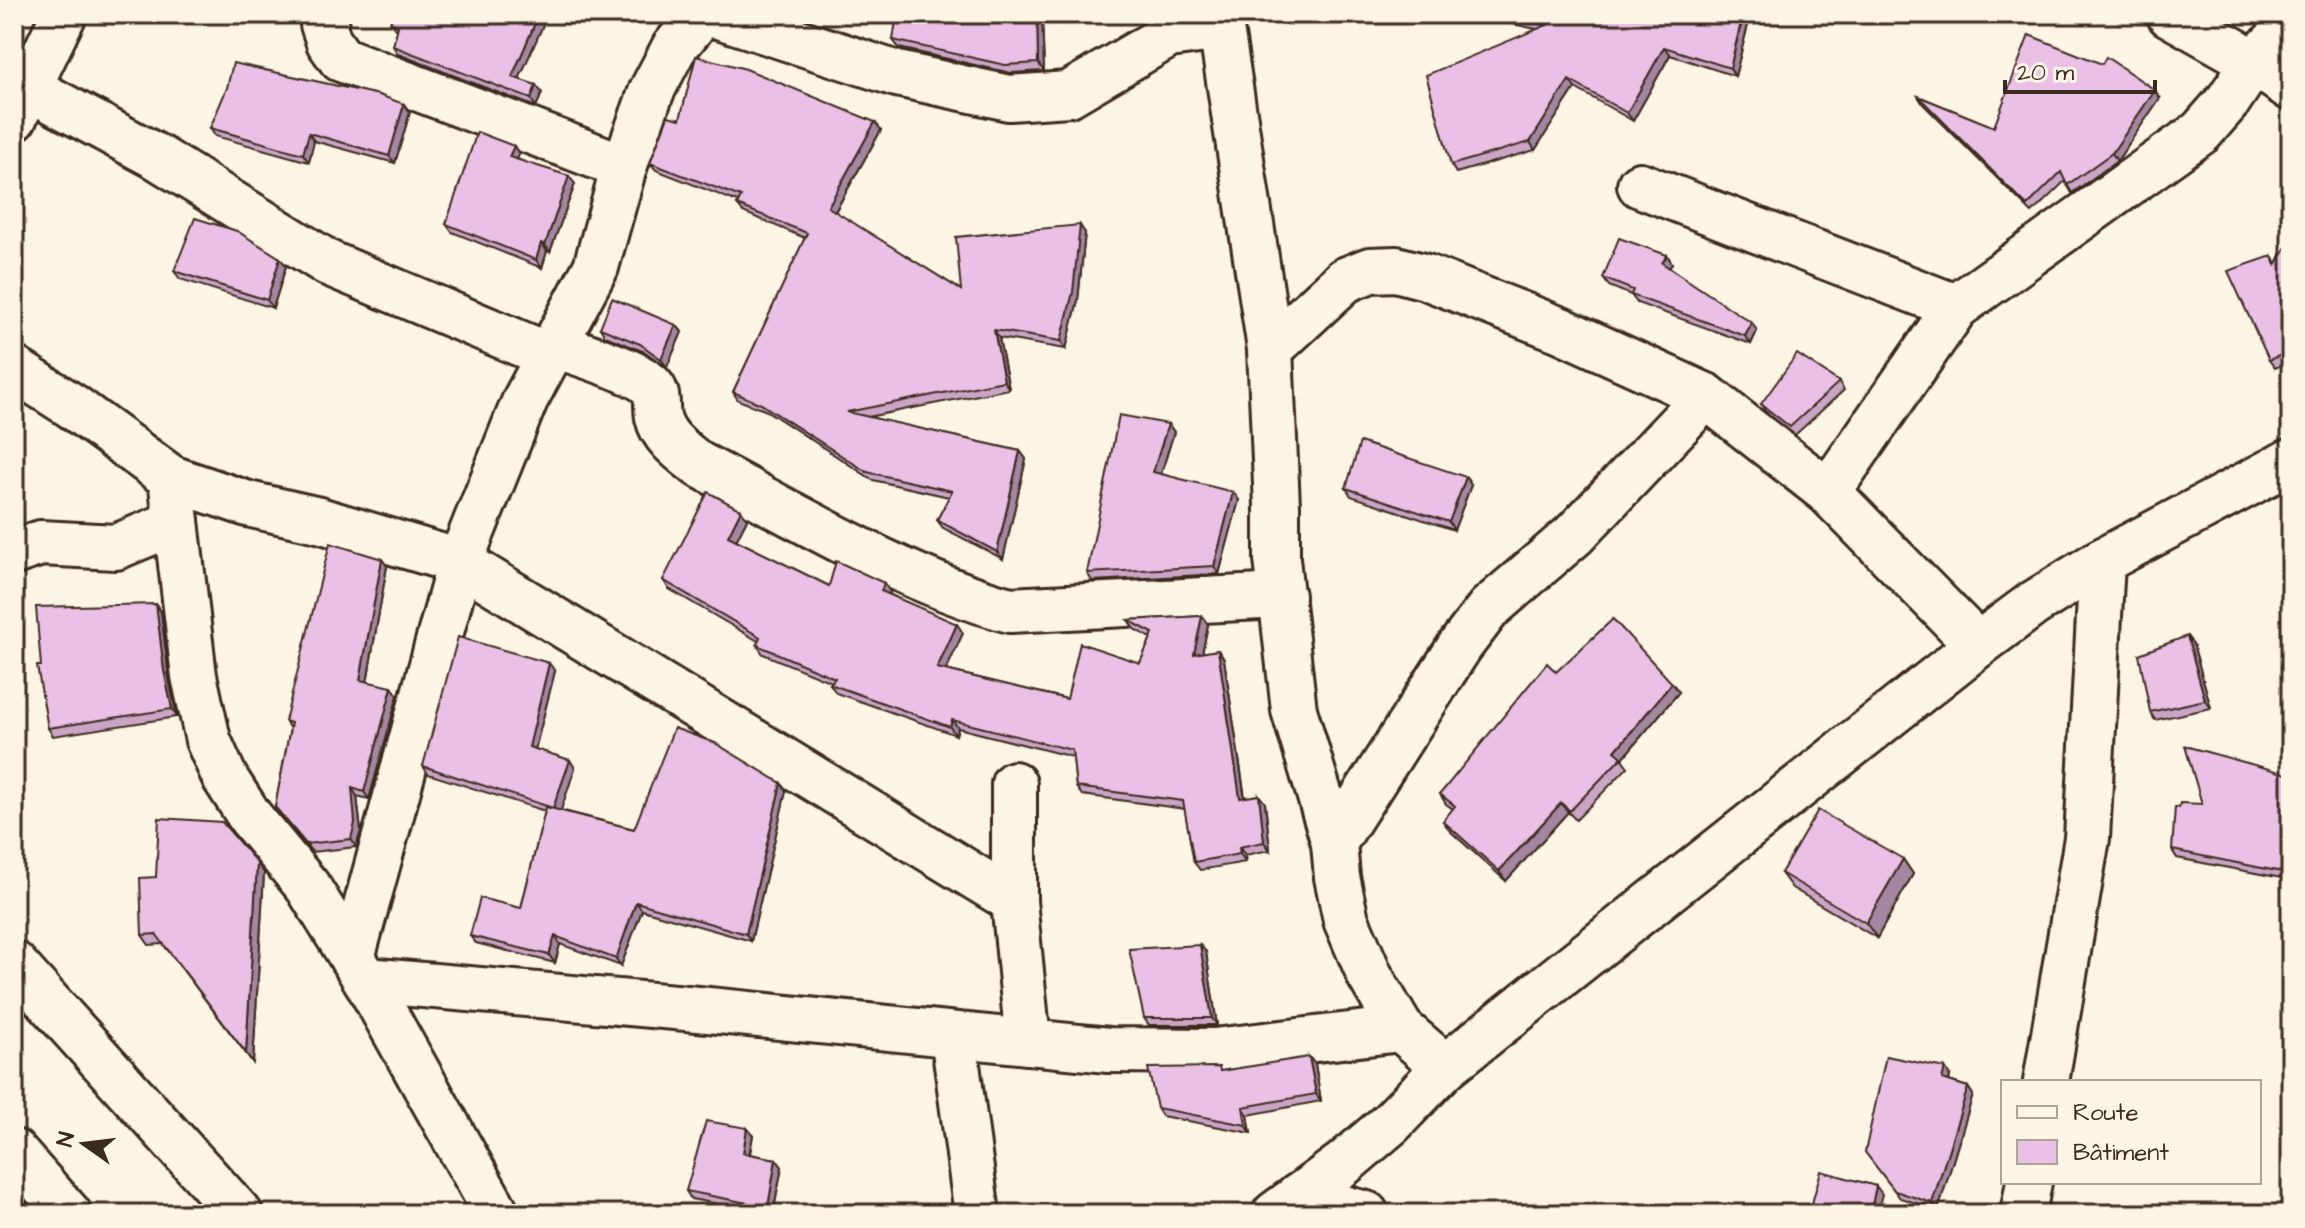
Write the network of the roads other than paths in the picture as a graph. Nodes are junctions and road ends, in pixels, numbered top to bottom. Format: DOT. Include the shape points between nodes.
graph roads {
  1 [pos="64,14"];
  2 [pos="327,14"];
  3 [pos="702,14"];
  4 [pos="713,14"];
  5 [pos="2169,14"];
  6 [pos="1221,21"];
  7 [pos="2291,26"];
  8 [pos="2254,62"];
  9 [pos="2291,88"];
  10 [pos="19,95"];
  11 [pos="624,167"];
  12 [pos="1640,185"];
  13 [pos="1956,307"];
  14 [pos="1270,349"];
  15 [pos="552,351"];
  16 [pos="14,369"];
  17 [pos="1706,396"];
  18 [pos="2291,461"];
  19 [pos="171,478"];
  20 [pos="1828,492"];
  21 [pos="176,522"];
  22 [pos="14,552"];
  23 [pos="2102,561"];
  24 [pos="460,562"];
  25 [pos="1282,596"];
  26 [pos="1978,645"];
  27 [pos="1014,784"];
  28 [pos="1334,843"];
  29 [pos="1014,901"];
  30 [pos="14,964"];
  31 [pos="359,969"];
  32 [pos="1401,1029"];
  33 [pos="953,1035"];
  34 [pos="1028,1042"];
  35 [pos="1445,1067"];
  36 [pos="2046,1080"];
  37 [pos="14,1152"];
  38 [pos="2029,1184"];
  39 [pos="1287,1205"];
  40 [pos="69,1214"];
  41 [pos="240,1214"];
  42 [pos="497,1214"];
  43 [pos="977,1214"];
  44 [pos="1366,1214"];
  45 [pos="2023,1214"];
  1 -- 10 [label="street"];
  2 -- 11 [label="street" via="323,24 341,59"];
  3 -- 11 [label="street" via="674,48 652,90"];
  4 -- 6 [label="street" via="897,74 1009,98 1069,94 1169,35"];
  5 -- 8 [label="street"];
  6 -- 14 [label="street"];
  7 -- 8 [label="street"];
  8 -- 9 [label="street"];
  8 -- 13 [label="street" via="2201,132"];
  10 -- 15 [label="street" via="159,158 328,263"];
  11 -- 15 [label="street" via="596,267"];
  12 -- 13 [label="street"];
  13 -- 20 [label="street"];
  14 -- 17 [label="street" via="1345,280 1370,270 1396,269 1561,330"];
  14 -- 25 [label="street"];
  15 -- 24 [label="street" via="525,400"];
  15 -- 25 [label="street" via="632,374 653,387 658,420 676,447 698,464 852,546 971,600 1010,610"];
  16 -- 19 [label="street"];
  17 -- 20 [label="street"];
  17 -- 28 [label="street" via="1574,535 1489,608"];
  18 -- 23 [label="street"];
  19 -- 21 [label="street"];
  19 -- 24 [label="street"];
  20 -- 26 [label="street"];
  21 -- 22 [label="street" via="116,547 41,543"];
  21 -- 31 [label="street" via="194,676 208,740 250,817 308,887"];
  23 -- 26 [label="street"];
  23 -- 36 [label="street" via="2087,838"];
  24 -- 29 [label="street"];
  24 -- 31 [label="street"];
  25 -- 28 [label="street" via="1294,710"];
  26 -- 35 [label="street"];
  27 -- 29 [label="street"];
  28 -- 32 [label="street" via="1346,920"];
  29 -- 34 [label="street"];
  30 -- 41 [label="street"];
  31 -- 33 [label="street"];
  31 -- 42 [label="street"];
  32 -- 34 [label="street" via="1214,1051 1109,1050"];
  32 -- 35 [label="street"];
  33 -- 34 [label="street"];
  33 -- 43 [label="street"];
  35 -- 39 [label="street" via="1391,1123"];
  37 -- 40 [label="street"];
  38 -- 45 [label="street"];
  39 -- 44 [label="street"];
}
